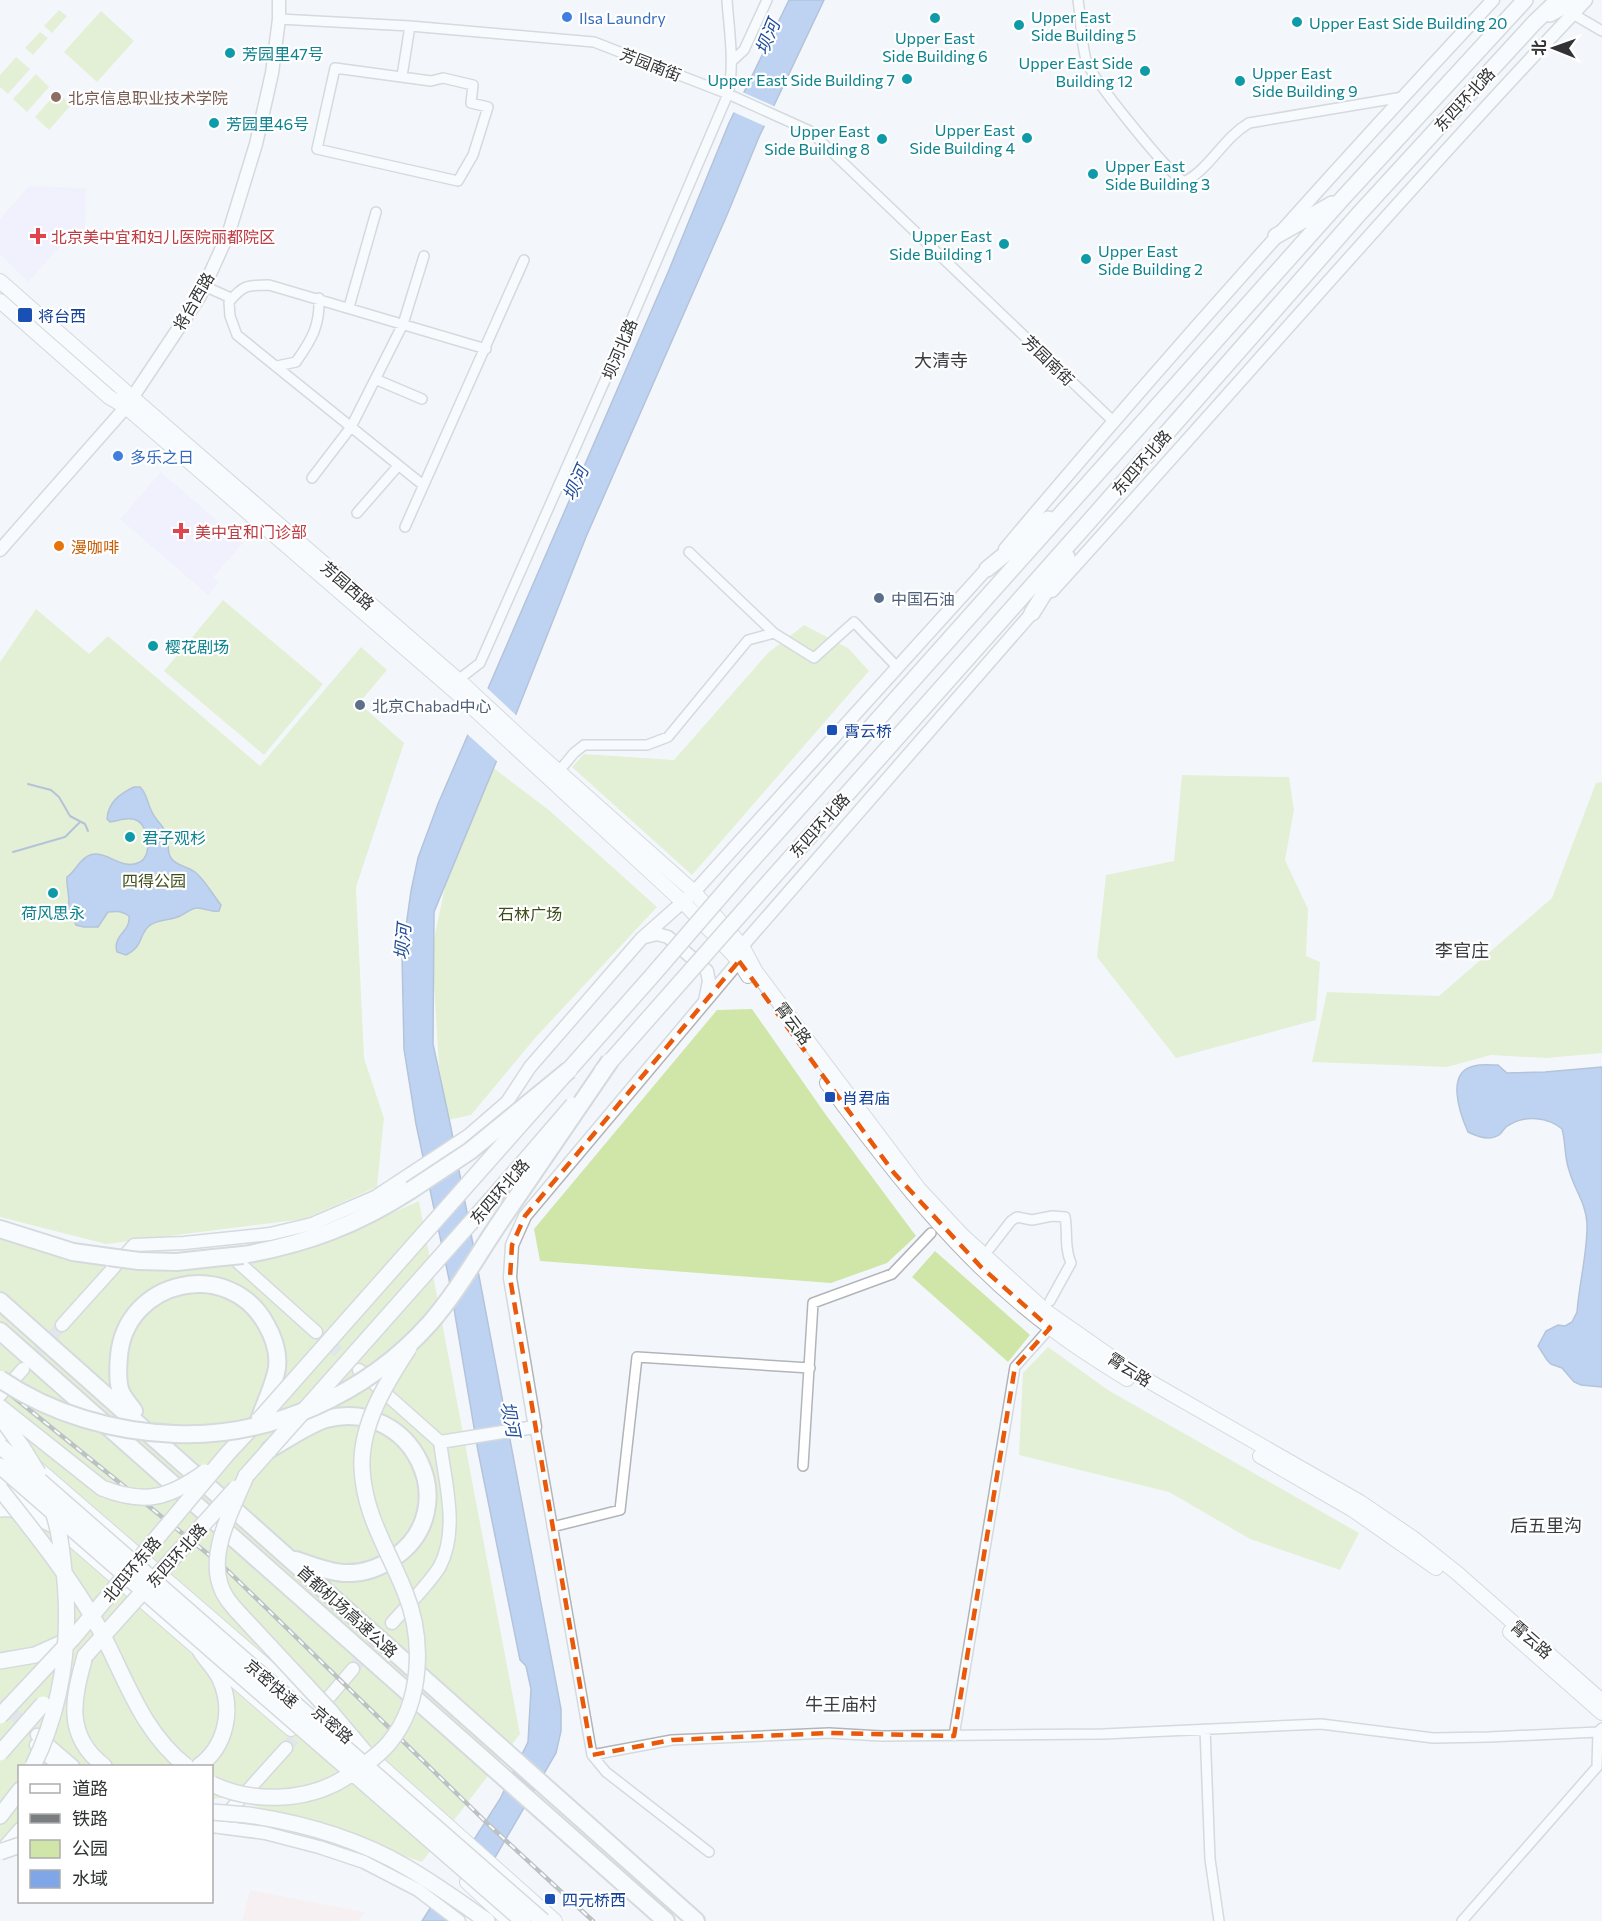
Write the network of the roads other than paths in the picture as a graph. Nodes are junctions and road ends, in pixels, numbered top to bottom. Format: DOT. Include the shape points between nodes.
graph roads {
  1 [pos="727,0"];
  2 [pos="767,0"];
  3 [pos="1078,0"];
  4 [pos="1493,0"];
  5 [pos="1514,0"];
  6 [pos="1525,0"];
  7 [pos="1558,0"];
  8 [pos="1586,0"];
  9 [pos="278,1"];
  10 [pos="1574,7"];
  11 [pos="279,19"];
  12 [pos="1502,23"];
  13 [pos="1534,23"];
  14 [pos="410,26"];
  15 [pos="1602,31"];
  16 [pos="731,62"];
  17 [pos="402,76"];
  18 [pos="731,95"];
  19 [pos="1403,97"];
  20 [pos="1342,199"];
  21 [pos="376,212"];
  22 [pos="1276,236"];
  23 [pos="424,256"];
  24 [pos="524,260"];
  25 [pos="0,280"];
  26 [pos="204,286"];
  27 [pos="231,298"];
  28 [pos="319,298"];
  29 [pos="0,301"];
  30 [pos="349,307"];
  31 [pos="403,324"];
  32 [pos="486,349"];
  33 [pos="277,366"];
  34 [pos="375,379"];
  35 [pos="422,399"];
  36 [pos="129,403"];
  37 [pos="1113,421"];
  38 [pos="351,427"];
  39 [pos="398,466"];
  40 [pos="312,478"];
  41 [pos="423,485"];
  42 [pos="1088,486"];
  43 [pos="357,513"];
  44 [pos="1093,517"];
  45 [pos="405,526"];
  46 [pos="0,550"];
  47 [pos="689,552"];
  48 [pos="987,569"];
  49 [pos="1032,613"];
  50 [pos="774,633"];
  51 [pos="898,668"];
  52 [pos="460,687"];
  53 [pos="519,743"];
  54 [pos="559,771"];
  55 [pos="694,892"];
  56 [pos="684,903"];
  57 [pos="642,939"];
  58 [pos="742,946"];
  59 [pos="739,961"];
  60 [pos="704,1005"];
  61 [pos="610,1061"];
  62 [pos="569,1070"];
  63 [pos="410,1183"];
  64 [pos="0,1229"];
  65 [pos="931,1233"];
  66 [pos="214,1241"];
  67 [pos="990,1248"];
  68 [pos="0,1301"];
  69 [pos="1050,1301"];
  70 [pos="62,1325"];
  71 [pos="1050,1328"];
  72 [pos="0,1331"];
  73 [pos="316,1332"];
  74 [pos="418,1334"];
  75 [pos="810,1368"];
  76 [pos="23,1369"];
  77 [pos="359,1370"];
  78 [pos="0,1379"];
  79 [pos="0,1395"];
  80 [pos="0,1407"];
  81 [pos="0,1416"];
  82 [pos="259,1420"];
  83 [pos="535,1427"];
  84 [pos="150,1434"];
  85 [pos="0,1436"];
  86 [pos="440,1442"];
  87 [pos="0,1446"];
  88 [pos="269,1450"];
  89 [pos="228,1453"];
  90 [pos="0,1466"];
  91 [pos="804,1466"];
  92 [pos="246,1476"];
  93 [pos="0,1477"];
  94 [pos="0,1489"];
  95 [pos="0,1509"];
  96 [pos="57,1527"];
  97 [pos="552,1527"];
  98 [pos="289,1558"];
  99 [pos="392,1623"];
  100 [pos="73,1638"];
  101 [pos="201,1652"];
  102 [pos="85,1656"];
  103 [pos="0,1661"];
  104 [pos="353,1669"];
  105 [pos="1602,1701"];
  106 [pos="330,1703"];
  107 [pos="1602,1713"];
  108 [pos="0,1716"];
  109 [pos="1205,1729"];
  110 [pos="1600,1730"];
  111 [pos="954,1736"];
  112 [pos="286,1748"];
  113 [pos="363,1750"];
  114 [pos="0,1753"];
  115 [pos="592,1755"];
  116 [pos="34,1765"];
  117 [pos="57,1765"];
  118 [pos="70,1765"];
  119 [pos="102,1765"];
  120 [pos="184,1765"];
  121 [pos="201,1765"];
  122 [pos="213,1784"];
  123 [pos="18,1793"];
  124 [pos="0,1816"];
  125 [pos="213,1821"];
  126 [pos="18,1830"];
  127 [pos="18,1846"];
  128 [pos="0,1852"];
  129 [pos="709,1852"];
  130 [pos="421,1884"];
  131 [pos="482,1918"];
  132 [pos="459,1921"];
  133 [pos="509,1921"];
  134 [pos="524,1921"];
  135 [pos="543,1921"];
  136 [pos="555,1921"];
  137 [pos="666,1921"];
  138 [pos="696,1921"];
  139 [pos="1219,1921"];
  140 [pos="1462,1921"];
  1 -- 16 [label="street, 坝河北路"];
  2 -- 16 [label="street" via="744,50"];
  3 -- 19 [label="street" via="1086,60 1097,80 1184,182 1249,123"];
  4 -- 19 [label="street"];
  5 -- 12 [label="highway"];
  6 -- 12 [label="highway, 东四环北路"];
  7 -- 13 [label="highway, 东四环北路"];
  8 -- 10 [label="street, 东四环北路"];
  9 -- 11 [label="street, 将台西路"];
  10 -- 13 [label="highway"];
  10 -- 15 [label="street"];
  10 -- 49 [label="street, 东四环北路"];
  11 -- 14 [label="street, 芳园南街"];
  11 -- 26 [label="street, 将台西路" via="256,144 229,232"];
  12 -- 20 [label="highway, 东四环北路"];
  13 -- 44 [label="highway, 东四环北路" via="1358,215"];
  14 -- 17 [label="street"];
  14 -- 18 [label="street, 芳园南街" via="594,42"];
  16 -- 18 [label="street, 坝河北路"];
  17 -- 17 [label="street" via="335,68 317,149 458,181 473,155 488,107 471,103 473,85 442,78 431,81"];
  18 -- 37 [label="street, 芳园南街" via="810,131"];
  18 -- 52 [label="street, 坝河北路" via="480,663"];
  19 -- 22 [label="street"];
  20 -- 22 [label="highway"];
  20 -- 42 [label="highway, 东四环北路"];
  21 -- 30 [label="street"];
  22 -- 37 [label="street"];
  23 -- 31 [label="street"];
  24 -- 32 [label="street"];
  25 -- 36 [label="main road, 芳园西路"];
  26 -- 27 [label="street"];
  26 -- 36 [label="street, 将台西路"];
  27 -- 28 [label="street" via="238,290 252,285 269,285"];
  27 -- 33 [label="street" via="230,316 237,335"];
  28 -- 30 [label="street"];
  28 -- 33 [label="street" via="320,314 313,337 296,362"];
  29 -- 36 [label="main road, 芳园西路" via="109,397"];
  30 -- 31 [label="street"];
  31 -- 32 [label="street"];
  31 -- 34 [label="street"];
  32 -- 41 [label="street"];
  33 -- 38 [label="street"];
  34 -- 35 [label="street"];
  34 -- 38 [label="street"];
  36 -- 46 [label="street, 将台西路"];
  36 -- 52 [label="main road, 芳园西路"];
  37 -- 48 [label="street"];
  38 -- 39 [label="street"];
  38 -- 40 [label="street"];
  39 -- 41 [label="street"];
  39 -- 43 [label="street"];
  41 -- 45 [label="street"];
  42 -- 48 [label="highway"];
  42 -- 62 [label="highway, 东四环北路, bridge"];
  44 -- 49 [label="highway"];
  44 -- 61 [label="highway, 东四环北路, bridge"];
  47 -- 50 [label="street"];
  48 -- 51 [label="street"];
  49 -- 58 [label="street, 东四环北路"];
  50 -- 51 [label="street" via="814,658 854,622"];
  50 -- 54 [label="street" via="748,640 668,737 646,744 584,745"];
  51 -- 55 [label="street"];
  52 -- 53 [label="main road, 芳园西路"];
  53 -- 54 [label="main road, 芳园西路"];
  53 -- 56 [label="main road, 芳园西路"];
  54 -- 55 [label="main road, 芳园西路"];
  55 -- 56 [label="street"];
  55 -- 58 [label="main road, 霄云路"];
  56 -- 57 [label="street"];
  56 -- 59 [label="main road, 霄云路"];
  57 -- 60 [label="street" via="657,934 668,937 706,971 709,981"];
  57 -- 63 [label="street" via="530,1067 507,1101"];
  58 -- 59 [label="street, 东四环北路"];
  58 -- 105 [label="main road, 霄云路" via="756,972 919,1189 1000,1272 1047,1312 1132,1372 1360,1502 1413,1538"];
  59 -- 60 [label="street, 东四环北路"];
  59 -- 71 [label="main road, 霄云路" via="902,1182 981,1267"];
  60 -- 83 [label="street, 东四环北路" via="525,1216 512,1245 510,1278"];
  61 -- 74 [label="highway, bridge" via="466,1275"];
  61 -- 88 [label="highway, 东四环北路, bridge"];
  62 -- 63 [label="highway, bridge" via="470,1151"];
  62 -- 82 [label="highway, 东四环北路, bridge"];
  63 -- 64 [label="highway, bridge" via="381,1209 328,1234 243,1255 177,1262 139,1261 73,1252"];
  63 -- 66 [label="street" via="312,1224"];
  65 -- 75 [label="street" via="892,1274 813,1303"];
  66 -- 70 [label="street" via="134,1245"];
  66 -- 73 [label="street"];
  67 -- 69 [label="street" via="1017,1217 1065,1217 1066,1252 1071,1263"];
  68 -- 84 [label="highway, 首都机场高速公路"];
  71 -- 107 [label="main road, 霄云路" via="1142,1389 1353,1510 1405,1545 1452,1581"];
  71 -- 111 [label="street" via="1015,1366"];
  72 -- 137 [label="highway, 首都机场高速公路"];
  74 -- 78 [label="highway, bridge" via="362,1381 312,1408 278,1421 212,1433 161,1434 96,1423"];
  74 -- 122 [label="highway, bridge" via="372,1414 362,1466 367,1507 405,1590 415,1624 415,1680 400,1725 391,1741 365,1764 323,1789 276,1798 237,1793"];
  75 -- 91 [label="street"];
  75 -- 97 [label="street" via="637,1357 620,1510"];
  76 -- 79 [label="street"];
  77 -- 86 [label="street"];
  80 -- 89 [label="highway, bridge" via="102,1488 122,1496 161,1497 186,1486"];
  81 -- 116 [label="highway, bridge" via="45,1488 57,1521 65,1578 67,1633 59,1693"];
  82 -- 84 [label="highway" via="277,1367 277,1347 262,1318 238,1295 224,1289 178,1285 144,1304 127,1326 120,1346 121,1393"];
  82 -- 89 [label="highway, 北四环东路, bridge"];
  83 -- 86 [label="street"];
  83 -- 97 [label="street"];
  84 -- 98 [label="highway, 首都机场高速公路"];
  85 -- 113 [label="main road, 京密路"];
  86 -- 99 [label="street" via="449,1544 439,1567"];
  87 -- 135 [label="highway, 京密快速, bridge"];
  88 -- 92 [label="highway, 东四环北路"];
  88 -- 98 [label="highway, bridge" via="324,1420 362,1417 394,1430 408,1442 426,1478 427,1496 418,1532 410,1545 384,1565 344,1573"];
  89 -- 100 [label="highway, 北四环东路, bridge"];
  90 -- 134 [label="highway, 京密快速, bridge"];
  92 -- 102 [label="highway, 东四环北路, bridge"];
  92 -- 106 [label="highway, bridge" via="223,1530 217,1565 219,1583 237,1611"];
  93 -- 96 [label="main road, 京密路"];
  94 -- 120 [label="highway, bridge" via="54,1558 98,1627 146,1721"];
  95 -- 96 [label="highway" via="27,1513"];
  96 -- 101 [label="main road, 京密路"];
  97 -- 115 [label="street"];
  98 -- 138 [label="highway, 首都机场高速公路"];
  100 -- 103 [label="highway" via="34,1655"];
  100 -- 108 [label="highway, 北四环东路, bridge"];
  101 -- 121 [label="highway" via="220,1679 227,1722 218,1747"];
  101 -- 133 [label="main road, 京密路"];
  102 -- 114 [label="highway, bridge"];
  102 -- 119 [label="highway" via="73,1708 84,1745"];
  104 -- 106 [label="street"];
  106 -- 113 [label="highway"];
  109 -- 110 [label="street" via="1322,1724 1433,1738"];
  109 -- 111 [label="street"];
  109 -- 139 [label="street" via="1210,1859"];
  110 -- 140 [label="street" via="1597,1767"];
  111 -- 115 [label="street" via="830,1733 672,1740"];
  112 -- 125 [label="street"];
  113 -- 136 [label="main road, 京密路"];
  115 -- 129 [label="street" via="606,1772"];
  117 -- 118 [label="street" via="34,1737"];
  123 -- 124 [label="highway"];
  125 -- 130 [label="street" via="319,1847"];
  125 -- 130 [label="highway, bridge" via="248,1815 339,1837 379,1853"];
  126 -- 128 [label="street"];
  127 -- 128 [label="highway, bridge"];
  130 -- 131 [label="highway"];
  130 -- 132 [label="street"];
}
